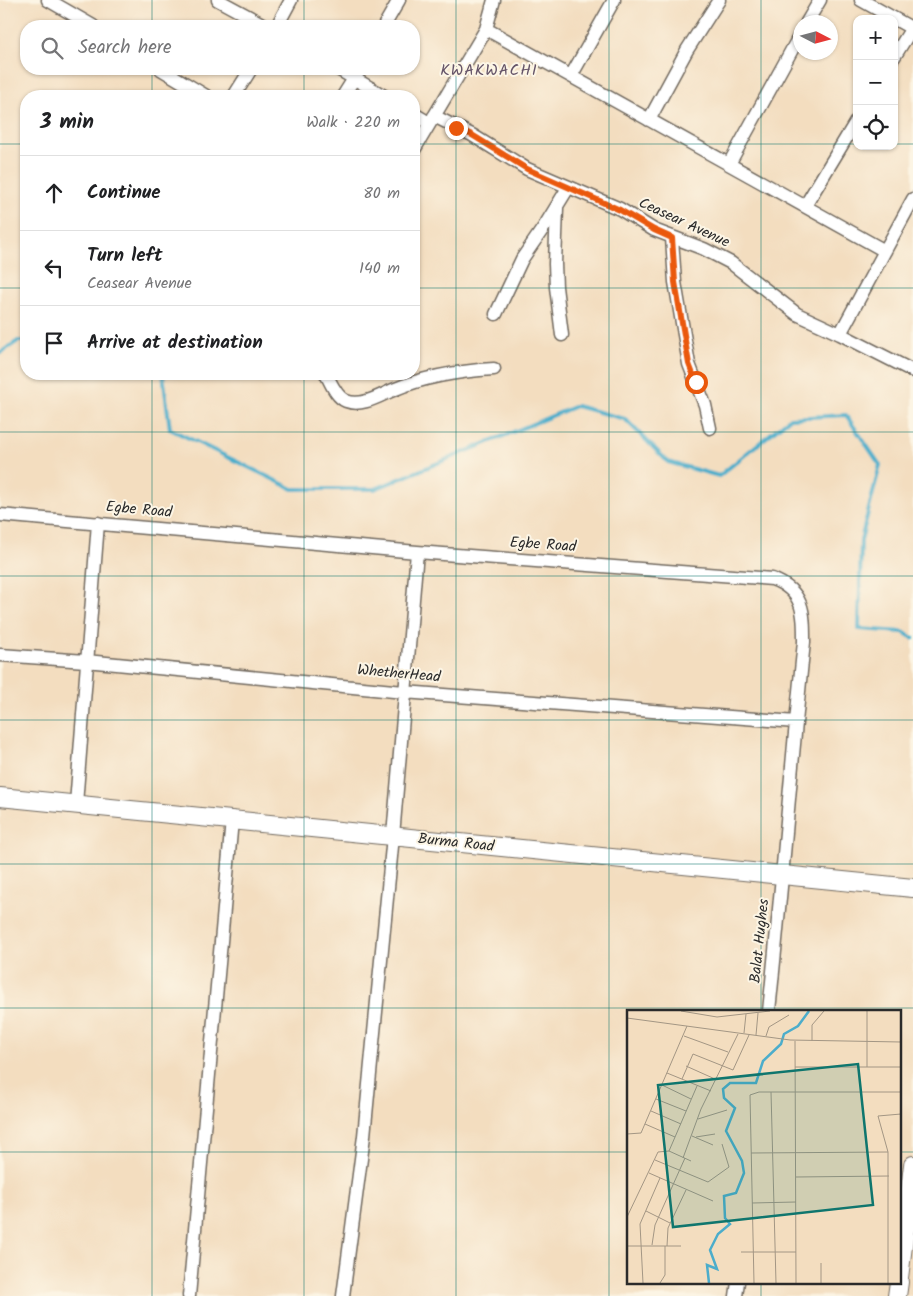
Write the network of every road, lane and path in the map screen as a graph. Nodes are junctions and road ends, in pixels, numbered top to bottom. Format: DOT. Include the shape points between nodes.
graph roads {
  1 [pos="48,0"];
  2 [pos="218,0"];
  3 [pos="291,0"];
  4 [pos="399,0"];
  5 [pos="494,0"];
  6 [pos="614,0"];
  7 [pos="719,0"];
  8 [pos="820,0"];
  9 [pos="861,0"];
  10 [pos="811,15"];
  11 [pos="83,20"];
  12 [pos="255,20"];
  13 [pos="280,20"];
  14 [pos="387,20"];
  15 [pos="912,28"];
  16 [pos="486,29"];
  17 [pos="793,48"];
  18 [pos="898,51"];
  19 [pos="171,75"];
  20 [pos="247,75"];
  21 [pos="356,75"];
  22 [pos="358,75"];
  23 [pos="571,76"];
  24 [pos="196,90"];
  25 [pos="238,90"];
  26 [pos="347,90"];
  27 [pos="377,90"];
  28 [pos="420,116"];
  29 [pos="432,119"];
  30 [pos="649,120"];
  31 [pos="853,127"];
  32 [pos="420,140"];
  33 [pos="729,164"];
  34 [pos="568,188"];
  35 [pos="913,199"];
  36 [pos="557,205"];
  37 [pos="805,206"];
  38 [pos="672,238"];
  39 [pos="885,251"];
  40 [pos="496,314"];
  41 [pos="840,334"];
  42 [pos="562,335"];
  43 [pos="494,369"];
  44 [pos="913,371"];
  45 [pos="330,380"];
  46 [pos="710,428"];
  47 [pos="0,515"];
  48 [pos="98,523"];
  49 [pos="417,552"];
  50 [pos="0,655"];
  51 [pos="86,661"];
  52 [pos="404,692"];
  53 [pos="796,722"];
  54 [pos="0,797"];
  55 [pos="76,804"];
  56 [pos="232,820"];
  57 [pos="393,836"];
  58 [pos="783,875"];
  59 [pos="913,888"];
  60 [pos="769,1010"];
  61 [pos="913,1165"];
  62 [pos="900,1270"];
  63 [pos="189,1296"];
  64 [pos="343,1296"];
  1 -- 11 [label="street"];
  2 -- 12 [label="street"];
  3 -- 13 [label="street"];
  4 -- 14 [label="street"];
  5 -- 16 [label="street"];
  6 -- 23 [label="street"];
  7 -- 30 [label="street"];
  8 -- 10 [label="street"];
  9 -- 15 [label="street"];
  15 -- 18 [label="street"];
  16 -- 23 [label="street"];
  16 -- 29 [label="street"];
  17 -- 33 [label="street"];
  19 -- 24 [label="street"];
  20 -- 25 [label="street"];
  21 -- 26 [label="street"];
  22 -- 27 [label="street"];
  23 -- 30 [label="street"];
  28 -- 29 [label="street, Ceasear Avenue"];
  29 -- 32 [label="street"];
  29 -- 34 [label="street, Ceasear Avenue" via="472,135 527,169"];
  30 -- 33 [label="street"];
  31 -- 37 [label="street"];
  33 -- 37 [label="street"];
  34 -- 36 [label="street"];
  34 -- 38 [label="street, Ceasear Avenue" via="620,210"];
  35 -- 39 [label="street"];
  36 -- 40 [label="street" via="522,259"];
  36 -- 42 [label="street" via="555,272"];
  37 -- 39 [label="street"];
  38 -- 41 [label="street, Ceasear Avenue" via="731,263 797,314"];
  38 -- 46 [label="street" via="675,282 689,364"];
  39 -- 41 [label="street"];
  41 -- 44 [label="street, Ceasear Avenue"];
  43 -- 45 [label="street" via="423,379 358,403 339,395"];
  47 -- 48 [label="street, Egbe Road"];
  48 -- 49 [label="street, Egbe Road"];
  48 -- 51 [label="street"];
  49 -- 52 [label="street"];
  49 -- 53 [label="street, Egbe Road" via="772,579 786,584 796,595 804,620"];
  50 -- 51 [label="street, WhetherHead"];
  51 -- 52 [label="street, WhetherHead"];
  51 -- 55 [label="street"];
  52 -- 53 [label="street, WhetherHead"];
  52 -- 57 [label="street"];
  53 -- 58 [label="street, Egbe Road"];
  54 -- 55 [label="street, Burma Road"];
  55 -- 56 [label="street, Burma Road"];
  56 -- 57 [label="street, Burma Road"];
  56 -- 63 [label="street"];
  57 -- 58 [label="street, Burma Road"];
  57 -- 64 [label="street" via="364,1136"];
  58 -- 59 [label="street, Burma Road"];
  58 -- 60 [label="street, Balat Hughes"];
  61 -- 62 [label="street"];
}
